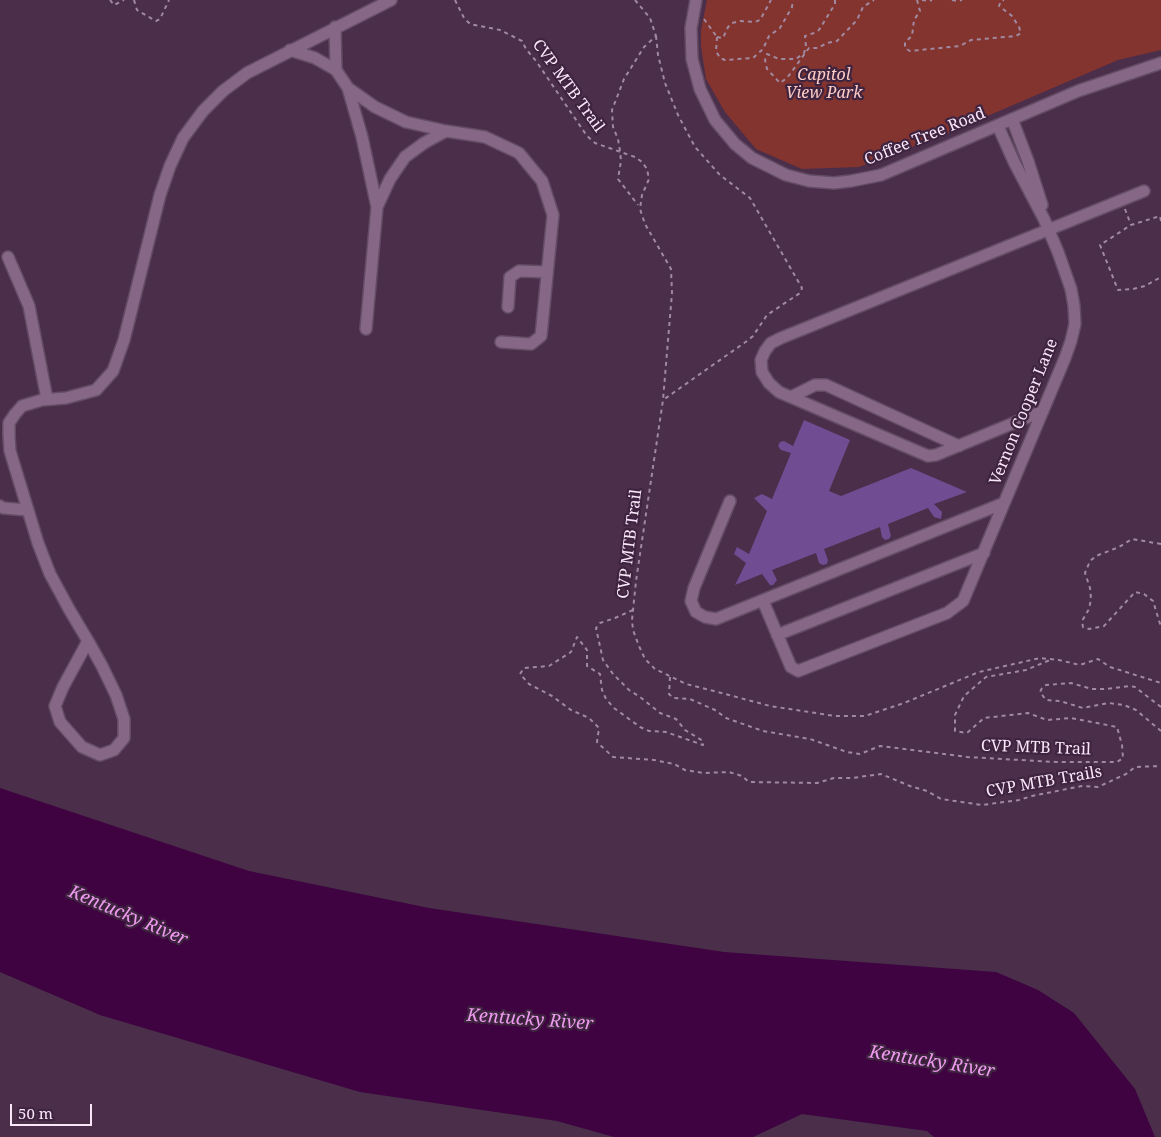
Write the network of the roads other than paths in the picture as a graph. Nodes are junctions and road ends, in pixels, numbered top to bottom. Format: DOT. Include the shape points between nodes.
graph roads {
  1 [pos="391,0"];
  2 [pos="696,0"];
  3 [pos="336,28"];
  4 [pos="290,50"];
  5 [pos="1161,63"];
  6 [pos="336,70"];
  7 [pos="348,88"];
  8 [pos="1012,119"];
  9 [pos="998,126"];
  10 [pos="446,131"];
  11 [pos="1144,191"];
  12 [pos="377,207"];
  13 [pos="1049,230"];
  14 [pos="8,257"];
  15 [pos="547,272"];
  16 [pos="508,307"];
  17 [pos="366,329"];
  18 [pos="501,342"];
  19 [pos="791,397"];
  20 [pos="47,400"];
  21 [pos="1043,411"];
  22 [pos="959,446"];
  23 [pos="730,501"];
  24 [pos="1004,503"];
  25 [pos="0,506"];
  26 [pos="28,510"];
  27 [pos="984,553"];
  28 [pos="763,601"];
  29 [pos="777,635"];
  30 [pos="88,641"];
  1 -- 3 [label="street"];
  2 -- 9 [label="street, Coffee Tree Road" via="692,59 708,109 735,144 764,165 786,175 831,183 870,178"];
  3 -- 4 [label="street"];
  3 -- 6 [label="street"];
  4 -- 6 [label="street" via="315,58"];
  4 -- 20 [label="street" via="247,73 223,91 183,138 160,195 124,340 113,371 96,390"];
  5 -- 8 [label="street, Coffee Tree Road" via="1102,82"];
  6 -- 7 [label="street"];
  7 -- 10 [label="street" via="375,107 406,122"];
  7 -- 12 [label="street"];
  8 -- 9 [label="street, Coffee Tree Road"];
  8 -- 13 [label="street, Vernon Cooper Lane"];
  9 -- 13 [label="street, Vernon Cooper Lane"];
  10 -- 12 [label="street" via="405,157"];
  10 -- 15 [label="street" via="485,136 519,153 542,181 553,215"];
  11 -- 13 [label="street"];
  12 -- 17 [label="street"];
  13 -- 19 [label="street" via="771,343 761,360 762,372 779,392"];
  13 -- 21 [label="street, Vernon Cooper Lane" via="1071,289 1075,324"];
  14 -- 20 [label="street" via="29,306"];
  15 -- 16 [label="street" via="519,271 510,277"];
  15 -- 18 [label="street" via="541,336 531,344"];
  19 -- 22 [label="street" via="928,456"];
  19 -- 22 [label="street" via="815,385 826,385"];
  20 -- 26 [label="street" via="22,406 9,423 10,451"];
  21 -- 22 [label="street"];
  21 -- 24 [label="street, Vernon Cooper Lane"];
  23 -- 28 [label="street" via="691,602 696,612 716,619"];
  24 -- 27 [label="street, Vernon Cooper Lane"];
  24 -- 28 [label="street"];
  25 -- 26 [label="street"];
  26 -- 30 [label="street" via="50,574"];
  27 -- 29 [label="street"];
  27 -- 29 [label="street, Vernon Cooper Lane" via="963,601 946,612 798,671 791,667"];
  28 -- 29 [label="street"];
  30 -- 30 [label="street" via="116,695 124,720 124,738 114,750 100,754 82,747 60,722 55,706"];
}
